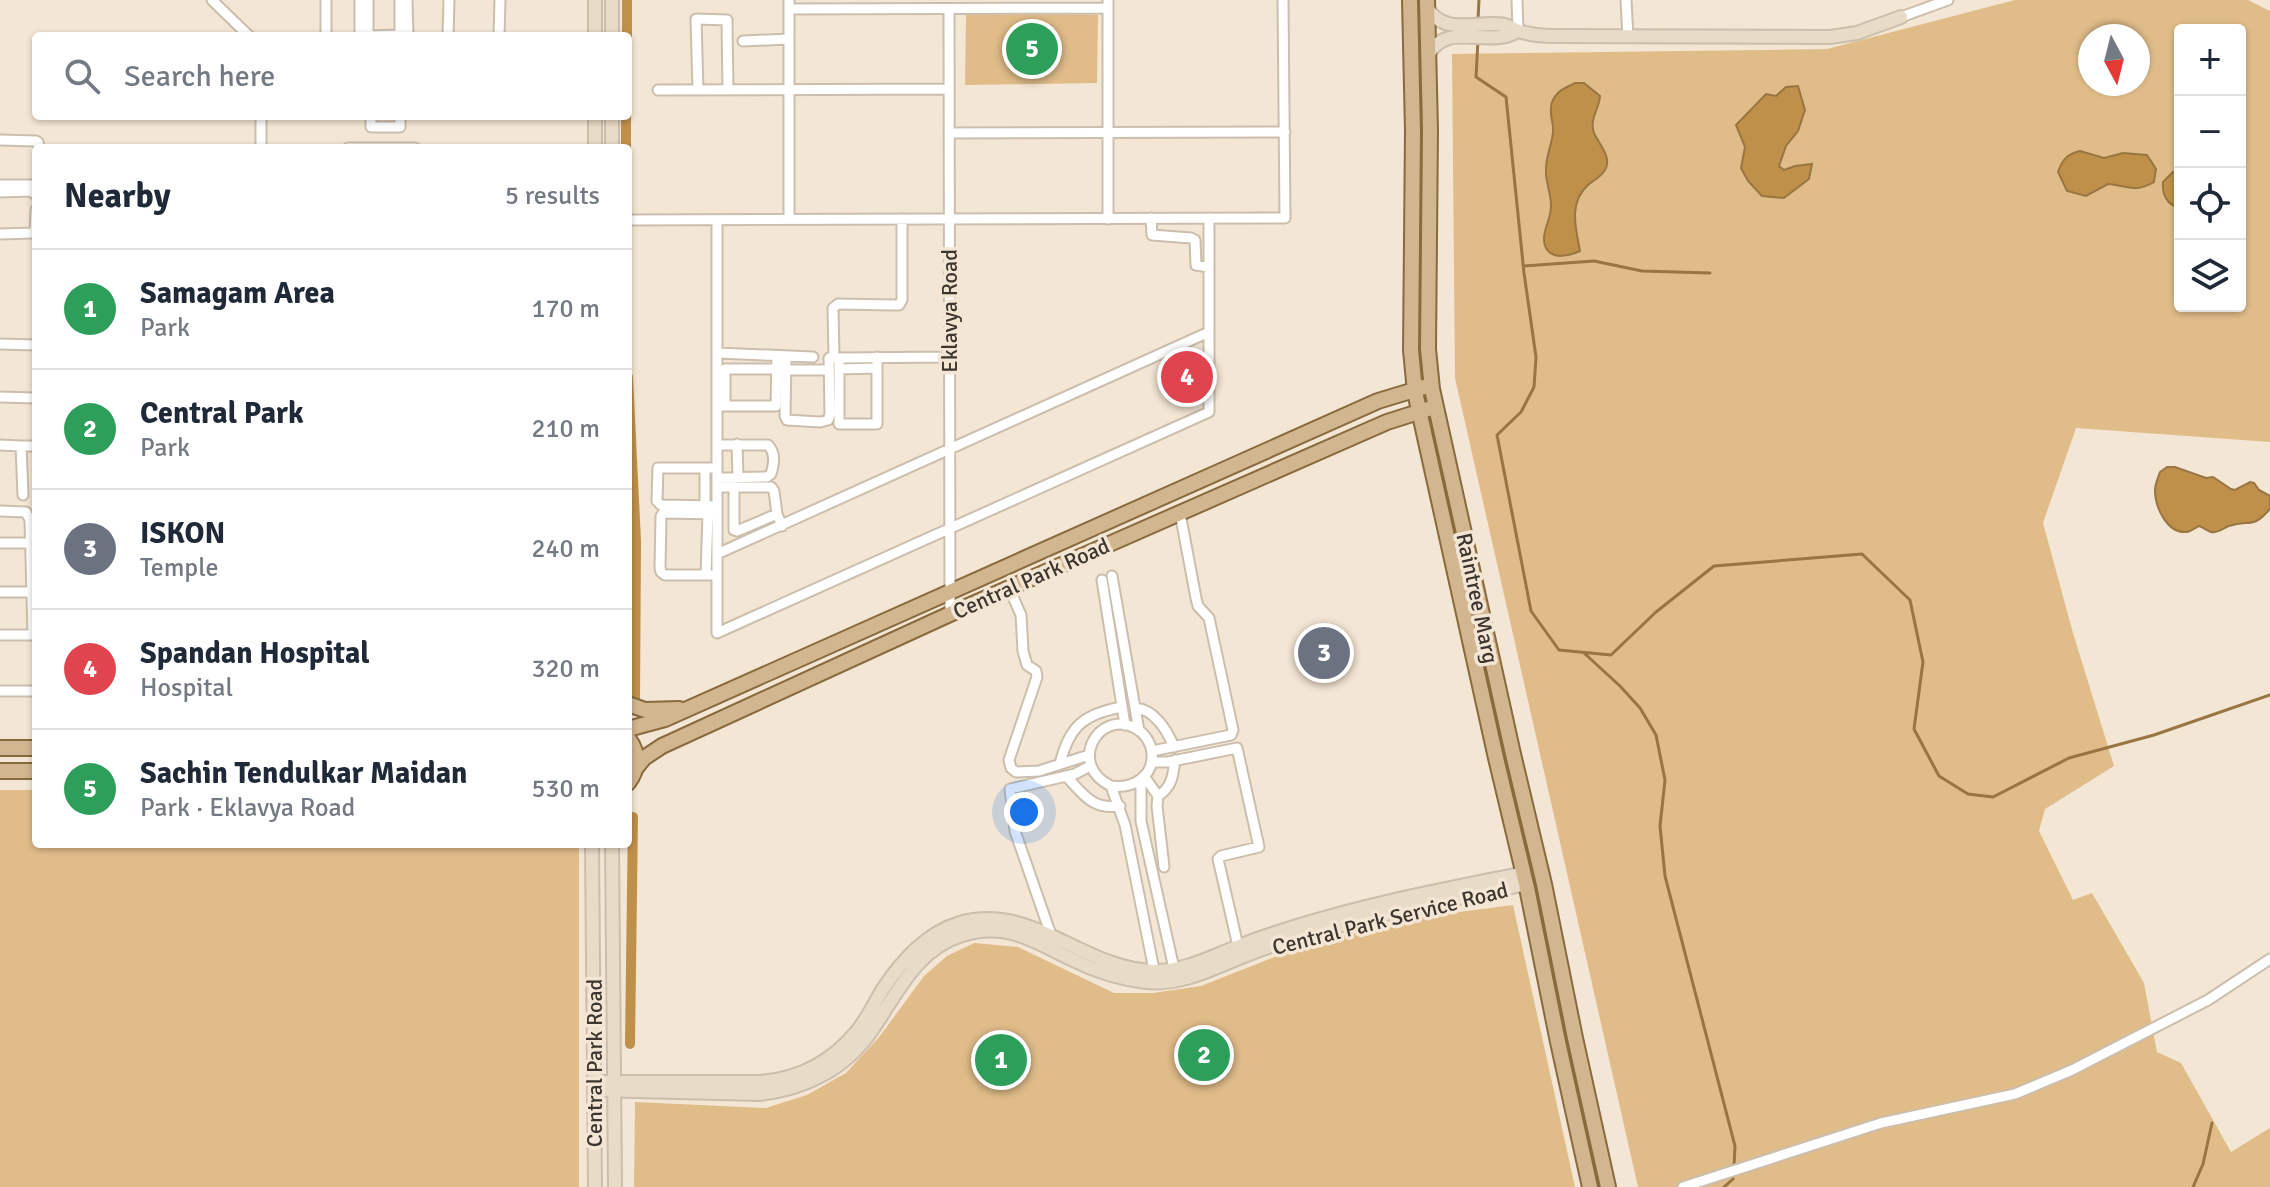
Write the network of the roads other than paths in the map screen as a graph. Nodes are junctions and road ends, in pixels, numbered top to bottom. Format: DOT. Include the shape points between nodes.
graph roads {
  1 [pos="212,0"];
  2 [pos="326,0"];
  3 [pos="360,0"];
  4 [pos="368,0"];
  5 [pos="400,0"];
  6 [pos="407,0"];
  7 [pos="449,0"];
  8 [pos="500,0"];
  9 [pos="595,0"];
  10 [pos="612,0"];
  11 [pos="1283,0"];
  12 [pos="1410,0"];
  13 [pos="1517,0"];
  14 [pos="1626,0"];
  15 [pos="1948,0"];
  16 [pos="1427,3"];
  17 [pos="1108,4"];
  18 [pos="789,5"];
  19 [pos="949,9"];
  20 [pos="1901,17"];
  21 [pos="1466,31"];
  22 [pos="1518,31"];
  23 [pos="245,32"];
  24 [pos="326,32"];
  25 [pos="360,32"];
  26 [pos="368,32"];
  27 [pos="403,32"];
  28 [pos="403,32"];
  29 [pos="448,32"];
  30 [pos="499,32"];
  31 [pos="595,32"];
  32 [pos="612,32"];
  33 [pos="1628,37"];
  34 [pos="789,39"];
  35 [pos="743,41"];
  36 [pos="1428,55"];
  37 [pos="789,89"];
  38 [pos="949,89"];
  39 [pos="658,90"];
  40 [pos="698,90"];
  41 [pos="728,90"];
  42 [pos="261,120"];
  43 [pos="371,120"];
  44 [pos="400,120"];
  45 [pos="595,120"];
  46 [pos="612,120"];
  47 [pos="1108,132"];
  48 [pos="1285,132"];
  49 [pos="949,133"];
  50 [pos="0,140"];
  51 [pos="38,144"];
  52 [pos="261,144"];
  53 [pos="595,144"];
  54 [pos="612,144"];
  55 [pos="0,185"];
  56 [pos="32,185"];
  57 [pos="0,192"];
  58 [pos="32,192"];
  59 [pos="1151,218"];
  60 [pos="1209,218"];
  61 [pos="789,219"];
  62 [pos="902,219"];
  63 [pos="949,219"];
  64 [pos="1108,219"];
  65 [pos="632,220"];
  66 [pos="717,220"];
  67 [pos="32,233"];
  68 [pos="0,234"];
  69 [pos="1208,267"];
  70 [pos="1209,332"];
  71 [pos="0,344"];
  72 [pos="32,345"];
  73 [pos="717,353"];
  74 [pos="782,356"];
  75 [pos="828,357"];
  76 [pos="877,357"];
  77 [pos="949,357"];
  78 [pos="877,368"];
  79 [pos="781,369"];
  80 [pos="834,369"];
  81 [pos="1432,385"];
  82 [pos="1415,389"];
  83 [pos="0,397"];
  84 [pos="32,398"];
  85 [pos="721,406"];
  86 [pos="1436,407"];
  87 [pos="1419,411"];
  88 [pos="737,444"];
  89 [pos="0,445"];
  90 [pos="717,445"];
  91 [pos="21,446"];
  92 [pos="32,446"];
  93 [pos="950,450"];
  94 [pos="705,468"];
  95 [pos="717,478"];
  96 [pos="736,482"];
  97 [pos="23,495"];
  98 [pos="712,510"];
  99 [pos="0,511"];
  100 [pos="1180,513"];
  101 [pos="777,514"];
  102 [pos="782,526"];
  103 [pos="950,529"];
  104 [pos="0,543"];
  105 [pos="31,543"];
  106 [pos="717,554"];
  107 [pos="712,575"];
  108 [pos="1009,588"];
  109 [pos="0,592"];
  110 [pos="31,592"];
  111 [pos="950,593"];
  112 [pos="32,606"];
  113 [pos="950,614"];
  114 [pos="0,635"];
  115 [pos="32,635"];
  116 [pos="0,691"];
  117 [pos="32,691"];
  118 [pos="632,706"];
  119 [pos="1122,707"];
  120 [pos="690,708"];
  121 [pos="1135,708"];
  122 [pos="1125,725"];
  123 [pos="632,728"];
  124 [pos="1139,731"];
  125 [pos="632,746"];
  126 [pos="1174,747"];
  127 [pos="0,748"];
  128 [pos="32,748"];
  129 [pos="1152,756"];
  130 [pos="1089,760"];
  131 [pos="1175,760"];
  132 [pos="1060,764"];
  133 [pos="636,768"];
  134 [pos="0,771"];
  135 [pos="32,771"];
  136 [pos="632,776"];
  137 [pos="1066,776"];
  138 [pos="1143,778"];
  139 [pos="1111,786"];
  140 [pos="1158,796"];
  141 [pos="1120,806"];
  142 [pos="592,848"];
  143 [pos="612,848"];
  144 [pos="1164,867"];
  145 [pos="1525,878"];
  146 [pos="1051,935"];
  147 [pos="1238,946"];
  148 [pos="2270,959"];
  149 [pos="1175,975"];
  150 [pos="1155,976"];
  151 [pos="594,1086"];
  152 [pos="614,1086"];
  153 [pos="595,1187"];
  154 [pos="615,1187"];
  155 [pos="1590,1187"];
  156 [pos="1608,1187"];
  157 [pos="1683,1187"];
  1 -- 23 [label="street"];
  2 -- 24 [label="street"];
  3 -- 25 [label="street"];
  4 -- 26 [label="street"];
  5 -- 27 [label="street"];
  6 -- 28 [label="street"];
  7 -- 29 [label="street"];
  8 -- 30 [label="street"];
  9 -- 31 [label="street"];
  10 -- 32 [label="street"];
  11 -- 48 [label="street"];
  12 -- 82 [label="main road, Raintree Marg"];
  13 -- 22 [label="street"];
  14 -- 33 [label="street"];
  15 -- 20 [label="street"];
  16 -- 21 [label="street" via="1440,22"];
  16 -- 36 [label="main road, Raintree Marg"];
  17 -- 19 [label="street"];
  17 -- 47 [label="street"];
  18 -- 19 [label="street"];
  18 -- 34 [label="street"];
  19 -- 38 [label="street, Eklavya Road"];
  20 -- 33 [label="street" via="1830,37"];
  21 -- 22 [label="street" via="1506,25"];
  21 -- 36 [label="street" via="1444,38"];
  22 -- 33 [label="street"];
  34 -- 35 [label="street"];
  34 -- 37 [label="street"];
  36 -- 81 [label="main road, Raintree Marg"];
  37 -- 38 [label="street"];
  37 -- 41 [label="street"];
  37 -- 61 [label="street"];
  38 -- 49 [label="street, Eklavya Road"];
  39 -- 40 [label="street"];
  40 -- 41 [label="street"];
  40 -- 41 [label="street" via="696,19 727,20"];
  42 -- 52 [label="street"];
  43 -- 44 [label="street" via="371,127 400,127"];
  45 -- 53 [label="street"];
  46 -- 54 [label="street"];
  47 -- 48 [label="street"];
  47 -- 49 [label="street"];
  47 -- 64 [label="street"];
  48 -- 60 [label="street" via="1285,218"];
  49 -- 63 [label="street, Eklavya Road"];
  50 -- 51 [label="street"];
  55 -- 56 [label="street"];
  57 -- 58 [label="street"];
  59 -- 60 [label="street"];
  59 -- 64 [label="street"];
  59 -- 69 [label="street" via="1152,235 1195,240 1196,265"];
  60 -- 69 [label="street"];
  61 -- 62 [label="street"];
  61 -- 66 [label="street"];
  62 -- 63 [label="street"];
  62 -- 75 [label="street" via="902,300 899,305 838,304 833,308"];
  63 -- 64 [label="street"];
  63 -- 77 [label="street, Eklavya Road"];
  65 -- 66 [label="street"];
  66 -- 73 [label="street"];
  67 -- 68 [label="street"];
  69 -- 70 [label="street"];
  70 -- 93 [label="street"];
  70 -- 103 [label="street" via="1209,412"];
  71 -- 72 [label="street"];
  73 -- 74 [label="street"];
  73 -- 85 [label="street"];
  74 -- 75 [label="street"];
  74 -- 79 [label="street"];
  75 -- 76 [label="street"];
  75 -- 80 [label="street"];
  76 -- 77 [label="street"];
  76 -- 78 [label="street"];
  77 -- 93 [label="street, Eklavya Road"];
  78 -- 80 [label="street"];
  78 -- 80 [label="street" via="877,424 839,424"];
  79 -- 80 [label="street"];
  79 -- 80 [label="street" via="787,420 820,422 830,414"];
  79 -- 85 [label="street" via="776,406"];
  79 -- 85 [label="street" via="725,369"];
  81 -- 82 [label="main road, Central Park Road"];
  81 -- 86 [label="main road, Raintree Marg"];
  82 -- 87 [label="main road, Raintree Marg"];
  82 -- 111 [label="main road, Central Park Road"];
  83 -- 84 [label="street"];
  85 -- 90 [label="street"];
  86 -- 87 [label="main road, Central Park Road"];
  86 -- 156 [label="main road, Raintree Marg"];
  87 -- 100 [label="main road, Central Park Road"];
  87 -- 145 [label="main road, Raintree Marg"];
  88 -- 90 [label="street"];
  88 -- 96 [label="street"];
  88 -- 96 [label="street" via="768,445 774,461 767,477"];
  89 -- 91 [label="street"];
  90 -- 95 [label="street"];
  91 -- 92 [label="street"];
  91 -- 97 [label="street"];
  93 -- 102 [label="street"];
  93 -- 103 [label="street, Eklavya Road"];
  94 -- 95 [label="street"];
  94 -- 98 [label="street"];
  94 -- 98 [label="street" via="658,468 657,501"];
  95 -- 96 [label="street"];
  95 -- 98 [label="street"];
  96 -- 101 [label="street" via="771,487"];
  96 -- 101 [label="street" via="734,530"];
  98 -- 106 [label="street"];
  98 -- 107 [label="street"];
  98 -- 107 [label="street" via="661,516 661,572"];
  99 -- 105 [label="street" via="26,512"];
  100 -- 108 [label="main road, Central Park Road"];
  100 -- 126 [label="street" via="1196,598 1209,618 1233,730 1231,735"];
  101 -- 102 [label="street"];
  102 -- 106 [label="street"];
  103 -- 107 [label="street" via="717,633"];
  103 -- 111 [label="street, Eklavya Road"];
  104 -- 105 [label="street"];
  105 -- 110 [label="street"];
  106 -- 107 [label="street"];
  108 -- 113 [label="main road, Central Park Road"];
  108 -- 132 [label="street" via="1021,615 1027,665 1037,677 1009,760 1011,768 1039,771"];
  109 -- 110 [label="street"];
  110 -- 112 [label="street"];
  111 -- 113 [label="street, Eklavya Road"];
  111 -- 120 [label="main road, Central Park Road"];
  113 -- 133 [label="main road, Central Park Road" via="662,746"];
  114 -- 115 [label="street"];
  116 -- 117 [label="street"];
  118 -- 120 [label="main road"];
  119 -- 121 [label="street" via="1107,578"];
  119 -- 122 [label="street"];
  119 -- 132 [label="street" via="1103,710 1075,727"];
  120 -- 123 [label="main road, Central Park Road"];
  121 -- 124 [label="street"];
  121 -- 126 [label="street" via="1155,717"];
  122 -- 124 [label="street"];
  122 -- 130 [label="street" via="1103,730 1091,745"];
  124 -- 129 [label="street" via="1149,741"];
  125 -- 133 [label="main road"];
  126 -- 129 [label="street"];
  127 -- 128 [label="main road"];
  129 -- 131 [label="street"];
  129 -- 138 [label="street"];
  130 -- 132 [label="street"];
  130 -- 137 [label="street"];
  130 -- 139 [label="street" via="1095,775"];
  131 -- 140 [label="street" via="1173,778"];
  131 -- 147 [label="street" via="1237,748 1259,847 1218,859"];
  133 -- 136 [label="main road"];
  134 -- 135 [label="main road"];
  137 -- 141 [label="street" via="1096,805"];
  137 -- 146 [label="street" via="1010,789 1015,831"];
  138 -- 139 [label="street" via="1132,786"];
  138 -- 140 [label="street"];
  138 -- 149 [label="street" via="1141,821"];
  139 -- 141 [label="street"];
  140 -- 144 [label="street"];
  141 -- 150 [label="street"];
  142 -- 151 [label="street, Central Park Road"];
  143 -- 152 [label="street, Central Park Road"];
  145 -- 147 [label="street, Central Park Service Road" via="1329,916"];
  145 -- 149 [label="street, Central Park Service Road" via="1271,946 1201,974"];
  145 -- 155 [label="main road, Raintree Marg"];
  146 -- 150 [label="street, Central Park Service Road" via="1073,948"];
  146 -- 152 [label="street, Central Park Service Road" via="1000,920 948,928 903,962 844,1045 795,1075 760,1082"];
  147 -- 149 [label="street, Central Park Service Road"];
  148 -- 157 [label="street" via="2208,1000 2015,1094 1881,1123"];
  149 -- 150 [label="street, Central Park Service Road"];
  150 -- 152 [label="street, Central Park Service Road" via="1132,979 1094,969 1021,935 963,934 920,962 860,1045 813,1080 760,1094"];
  151 -- 152 [label="street"];
  151 -- 153 [label="street, Central Park Road"];
  152 -- 154 [label="street, Central Park Road"];
}
